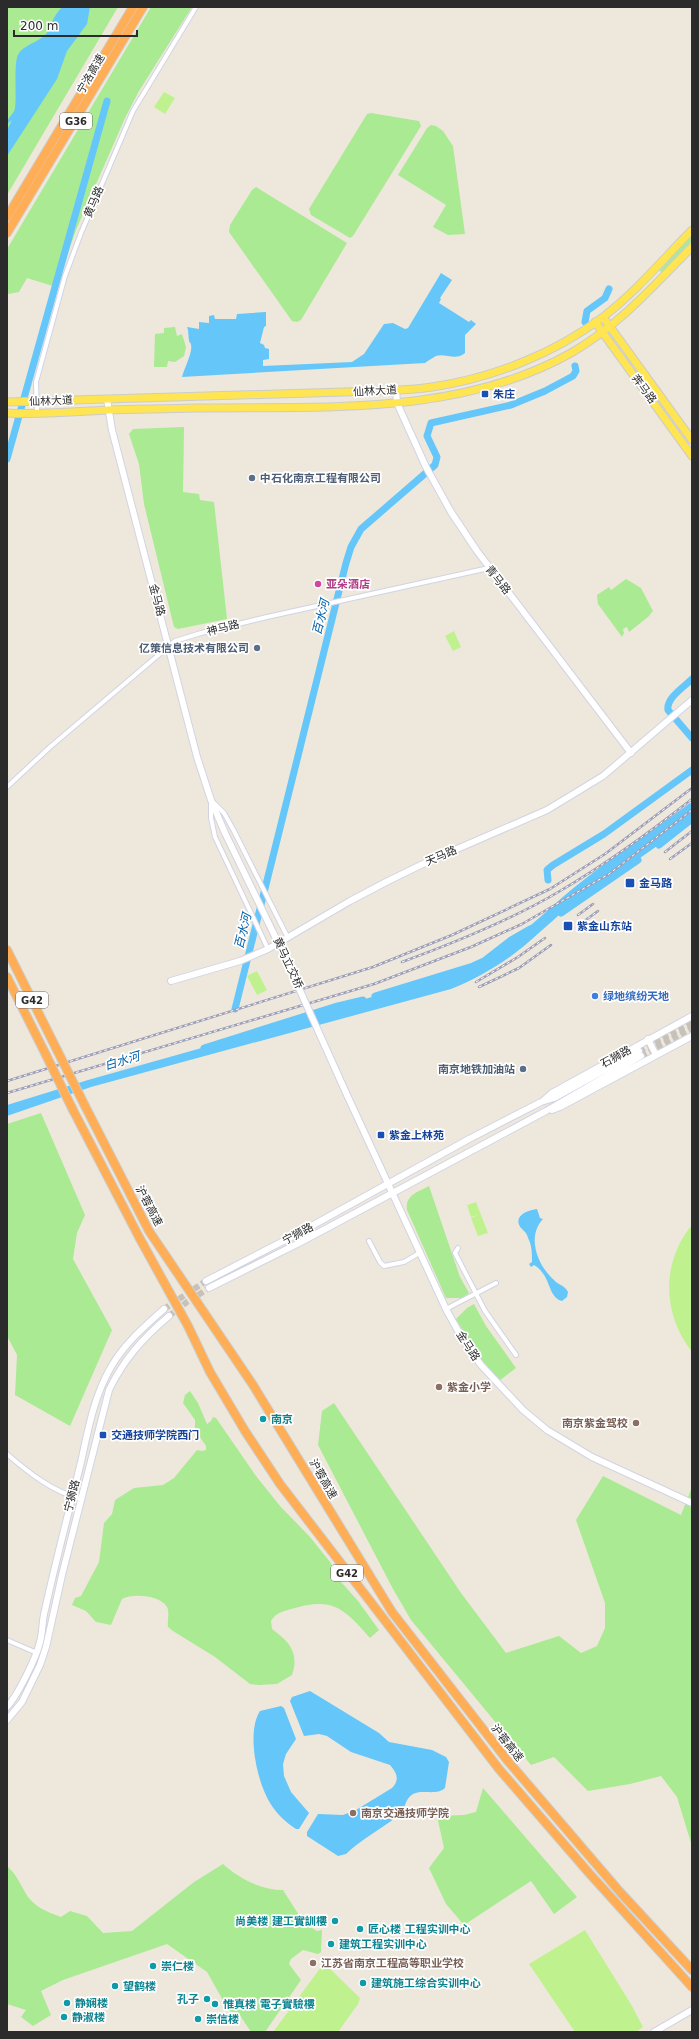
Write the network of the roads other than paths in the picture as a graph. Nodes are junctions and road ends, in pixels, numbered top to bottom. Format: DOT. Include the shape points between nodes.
graph roads {
  1 [pos="133,7"];
  2 [pos="143,7"];
  3 [pos="196,7"];
  4 [pos="7,217"];
  5 [pos="692,230"];
  6 [pos="7,233"];
  7 [pos="692,247"];
  8 [pos="603,317"];
  9 [pos="595,322"];
  10 [pos="611,327"];
  11 [pos="603,333"];
  12 [pos="434,387"];
  13 [pos="396,390"];
  14 [pos="107,399"];
  15 [pos="436,399"];
  16 [pos="34,401"];
  17 [pos="7,402"];
  18 [pos="397,403"];
  19 [pos="108,410"];
  20 [pos="33,413"];
  21 [pos="11,414"];
  22 [pos="692,440"];
  23 [pos="692,456"];
  24 [pos="489,568"];
  25 [pos="169,646"];
  26 [pos="692,700"];
  27 [pos="631,753"];
  28 [pos="7,787"];
  29 [pos="211,800"];
  30 [pos="225,833"];
  31 [pos="288,938"];
  32 [pos="268,949"];
  33 [pos="7,950"];
  34 [pos="7,977"];
  35 [pos="171,981"];
  36 [pos="692,1016"];
  37 [pos="692,1036"];
  38 [pos="648,1039"];
  39 [pos="656,1055"];
  40 [pos="348,1095"];
  41 [pos="541,1102"];
  42 [pos="546,1111"];
  43 [pos="389,1184"];
  44 [pos="393,1193"];
  45 [pos="369,1241"];
  46 [pos="458,1248"];
  47 [pos="421,1252"];
  48 [pos="206,1281"];
  49 [pos="496,1283"];
  50 [pos="209,1288"];
  51 [pos="475,1294"];
  52 [pos="164,1309"];
  53 [pos="446,1309"];
  54 [pos="169,1316"];
  55 [pos="516,1355"];
  56 [pos="7,1454"];
  57 [pos="72,1497"];
  58 [pos="82,1500"];
  59 [pos="692,1503"];
  60 [pos="7,1640"];
  61 [pos="37,1653"];
  62 [pos="7,1707"];
  63 [pos="7,1720"];
  64 [pos="692,1970"];
  65 [pos="692,1987"];
  66 [pos="689,2012"];
  67 [pos="654,2032"];
  1 -- 4 [label="highway, 宁洛高速 / G36"];
  2 -- 6 [label="highway, 宁洛高速 / G36"];
  3 -- 16 [label="street, 黄马路" via="133,111 80,233 65,276 36,382"];
  5 -- 8 [label="main road, 仙林大道" via="633,291"];
  7 -- 10 [label="main road, 仙林大道" via="653,289"];
  8 -- 9 [label="main road, 仙林大道"];
  8 -- 10 [label="main road, 奔马路"];
  9 -- 11 [label="main road, 奔马路"];
  9 -- 12 [label="main road, 仙林大道" via="526,360 490,374"];
  10 -- 11 [label="main road, 仙林大道"];
  10 -- 22 [label="main road, 奔马路"];
  11 -- 15 [label="main road, 仙林大道" via="569,354 509,380 483,389"];
  11 -- 23 [label="main road, 奔马路"];
  12 -- 13 [label="main road, 仙林大道"];
  12 -- 15 [label="main road"];
  13 -- 14 [label="main road, 仙林大道"];
  13 -- 18 [label="main road, 青马路"];
  14 -- 16 [label="main road, 仙林大道"];
  14 -- 19 [label="main road, 金马路"];
  15 -- 18 [label="main road, 仙林大道"];
  16 -- 17 [label="main road, 仙林大道"];
  16 -- 20 [label="street, 黄马路"];
  18 -- 19 [label="main road, 仙林大道"];
  18 -- 24 [label="main road, 青马路" via="426,467 451,512"];
  19 -- 20 [label="main road, 仙林大道"];
  19 -- 25 [label="main road, 金马路"];
  20 -- 21 [label="main road, 仙林大道"];
  24 -- 25 [label="street, 神马路" via="201,633 180,639"];
  24 -- 27 [label="main road, 青马路"];
  25 -- 28 [label="street, 神马路"];
  25 -- 29 [label="main road, 金马路" via="197,757"];
  26 -- 27 [label="main road, 天马路"];
  27 -- 31 [label="main road, 天马路" via="603,776 547,810 427,862 350,901"];
  29 -- 30 [label="main road, 金马路"];
  29 -- 31 [label="street, 金马路" via="234,830"];
  29 -- 32 [label="street, 金马路" via="215,837"];
  30 -- 40 [label="main road, 黄马立交桥, bridge"];
  31 -- 32 [label="main road, 天马路"];
  32 -- 35 [label="main road, 天马路" via="240,961"];
  33 -- 64 [label="highway, 沪蓉高速 / G42, bridge" via="149,1231 257,1391 392,1612 507,1760 620,1892"];
  34 -- 65 [label="highway, 沪蓉高速 / G42, bridge" via="73,1110 210,1372 280,1484 499,1769 589,1874"];
  36 -- 38 [label="main road, 石狮路"];
  37 -- 39 [label="main road, 石狮路"];
  38 -- 39 [label="main road"];
  38 -- 41 [label="main road, 石狮路" via="552,1093"];
  39 -- 42 [label="main road, 石狮路" via="560,1107"];
  40 -- 43 [label="main road, 金马路"];
  41 -- 42 [label="main road, 石狮路" via="554,1098 640,1053"];
  41 -- 43 [label="main road, 石狮路"];
  42 -- 44 [label="main road, 石狮路"];
  43 -- 44 [label="main road, 金马路"];
  43 -- 48 [label="main road, 宁狮路"];
  44 -- 47 [label="main road, 金马路"];
  44 -- 50 [label="main road, 宁狮路"];
  45 -- 47 [label="street" via="384,1266 404,1262"];
  46 -- 51 [label="street" via="455,1253"];
  47 -- 53 [label="main road, 金马路"];
  49 -- 51 [label="street"];
  51 -- 53 [label="street"];
  51 -- 55 [label="street"];
  52 -- 57 [label="main road, 宁狮路" via="125,1346 102,1384"];
  53 -- 59 [label="main road, 金马路" via="463,1340 481,1365 523,1410 547,1430 592,1457"];
  54 -- 58 [label="main road, 宁狮路" via="132,1350 117,1374 103,1408"];
  56 -- 57 [label="street" via="30,1474"];
  57 -- 58 [label="street"];
  57 -- 61 [label="main road, 宁狮路" via="43,1616"];
  58 -- 63 [label="main road, 宁狮路" via="40,1665 22,1702"];
  60 -- 61 [label="street"];
  61 -- 62 [label="main road, 宁狮路" via="14,1700"];
  66 -- 67 [label="main road"];
}
